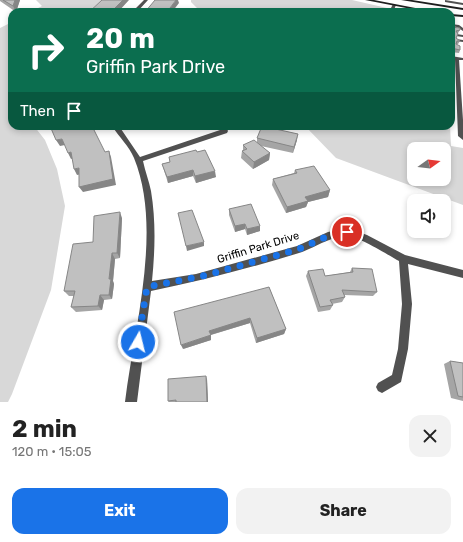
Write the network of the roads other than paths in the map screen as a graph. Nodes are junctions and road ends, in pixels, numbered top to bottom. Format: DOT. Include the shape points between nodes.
graph roads {
  1 [pos="146,0"];
  2 [pos="367,0"];
  3 [pos="397,0"];
  4 [pos="403,0"];
  5 [pos="446,0"];
  6 [pos="463,4"];
  7 [pos="394,5"];
  8 [pos="447,7"];
  9 [pos="138,8"];
  10 [pos="393,8"];
  11 [pos="411,8"];
  12 [pos="463,9"];
  13 [pos="455,61"];
  14 [pos="457,69"];
  15 [pos="455,89"];
  16 [pos="458,90"];
  17 [pos="118,130"];
  18 [pos="225,131"];
  19 [pos="463,138"];
  20 [pos="138,160"];
  21 [pos="402,259"];
  22 [pos="463,274"];
  23 [pos="147,287"];
  24 [pos="382,387"];
  25 [pos="130,402"];
  1 -- 9 [label="street"];
  2 -- 7 [label="main road"];
  3 -- 7 [label="main road"];
  4 -- 8 [label="main road"];
  5 -- 6 [label="lane"];
  5 -- 8 [label="lane"];
  7 -- 10 [label="lane"];
  7 -- 11 [label="main road"];
  8 -- 12 [label="main road"];
  13 -- 14 [label="lane"];
  14 -- 16 [label="lane"];
  15 -- 16 [label="lane"];
  16 -- 19 [label="lane"];
  17 -- 20 [label="street"];
  18 -- 20 [label="street"];
  20 -- 23 [label="street" via="147,189"];
  21 -- 22 [label="street, Griffin Park Drive"];
  21 -- 23 [label="street, Griffin Park Drive" via="364,238 347,232 328,236 299,249 202,276"];
  21 -- 24 [label="street" via="407,304 402,349 397,378"];
  23 -- 25 [label="street"];
}
